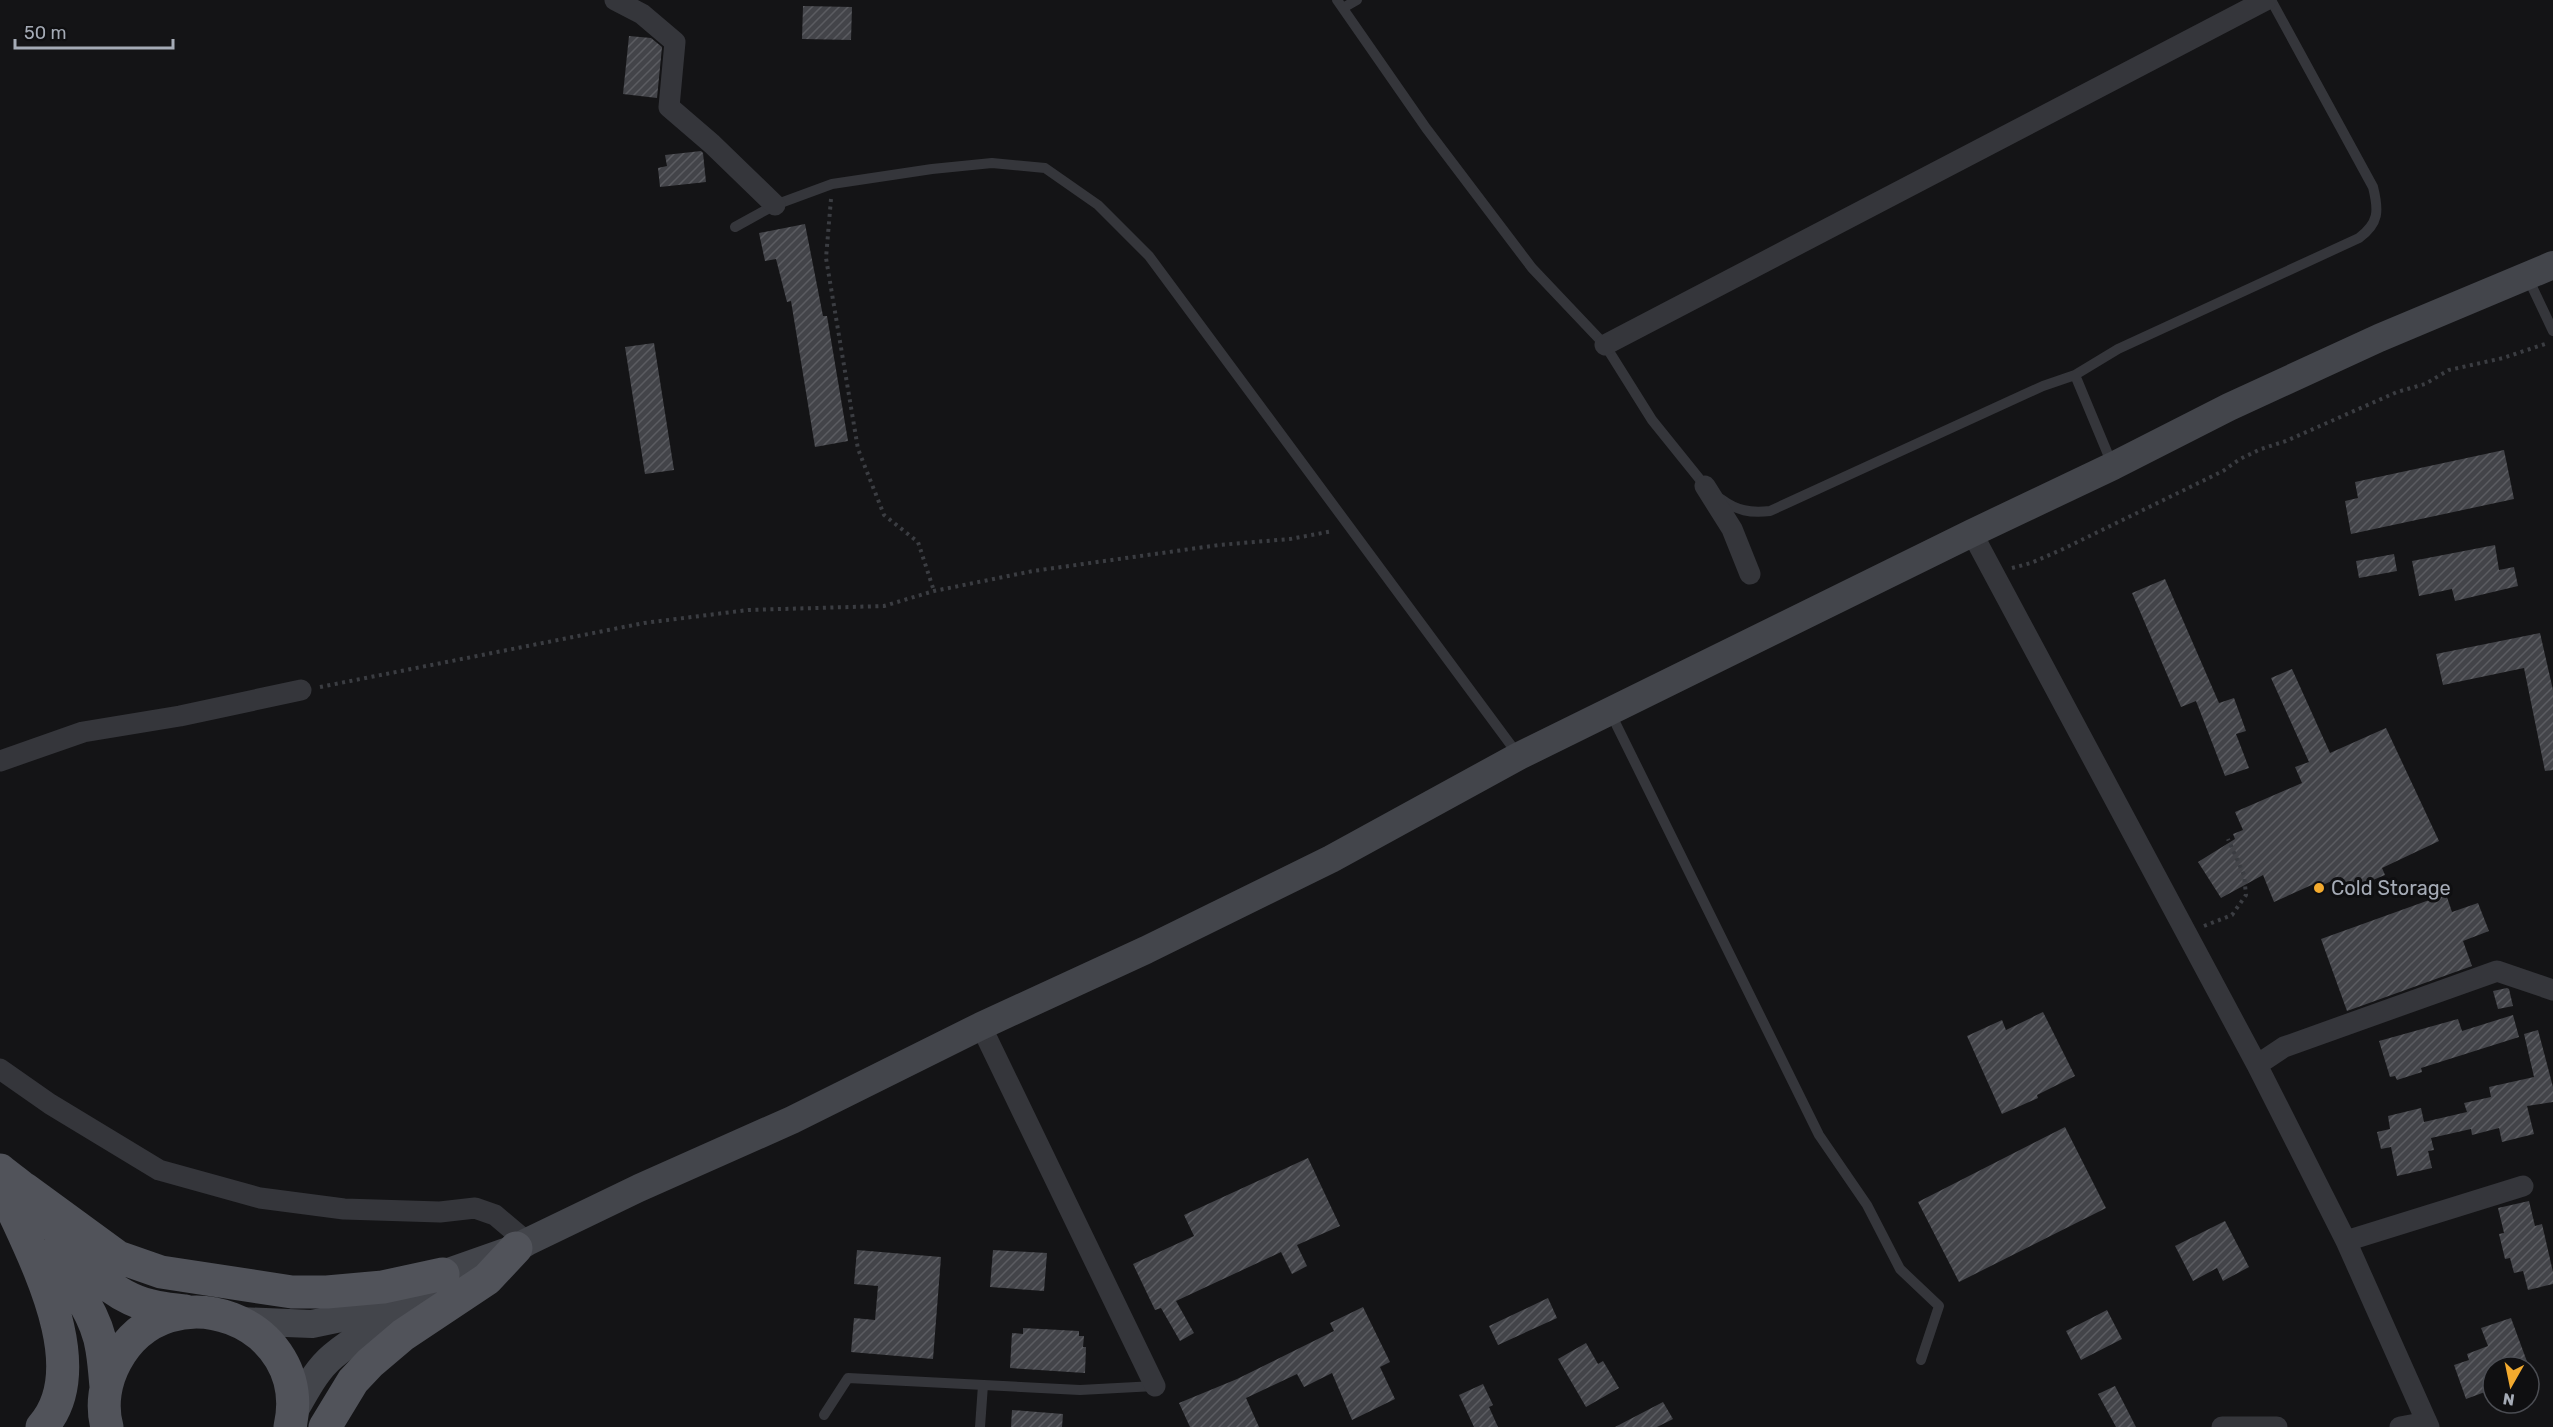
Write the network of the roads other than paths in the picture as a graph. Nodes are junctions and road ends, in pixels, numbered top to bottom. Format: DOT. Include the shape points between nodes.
graph roads {
  1 [pos="615,0"];
  2 [pos="1357,0"];
  3 [pos="2266,0"];
  4 [pos="2271,0"];
  5 [pos="1340,4"];
  6 [pos="775,205"];
  7 [pos="735,227"];
  8 [pos="2553,265"];
  9 [pos="2527,276"];
  10 [pos="2553,331"];
  11 [pos="1605,345"];
  12 [pos="2075,375"];
  13 [pos="2113,466"];
  14 [pos="1705,486"];
  15 [pos="1972,532"];
  16 [pos="1750,574"];
  17 [pos="302,690"];
  18 [pos="1610,712"];
  19 [pos="1519,756"];
  20 [pos="0,761"];
  21 [pos="2553,990"];
  22 [pos="981,1026"];
  23 [pos="2257,1065"];
  24 [pos="0,1068"];
  25 [pos="2523,1186"];
  26 [pos="8,1187"];
  27 [pos="2346,1241"];
  28 [pos="521,1245"];
  29 [pos="443,1274"];
  30 [pos="193,1312"];
  31 [pos="240,1321"];
  32 [pos="1922,1360"];
  33 [pos="983,1385"];
  34 [pos="1155,1386"];
  35 [pos="102,1412"];
  36 [pos="824,1415"];
  37 [pos="292,1420"];
  38 [pos="2428,1424"];
  39 [pos="42,1427"];
  40 [pos="325,1427"];
  41 [pos="980,1427"];
  42 [pos="2223,1427"];
  43 [pos="2277,1427"];
  44 [pos="2400,1427"];
  1 -- 6 [label="street" via="642,14 675,42 669,107"];
  2 -- 5 [label="lane"];
  3 -- 11 [label="street"];
  4 -- 12 [label="lane" via="2373,187 2377,201 2372,229 2118,349"];
  5 -- 11 [label="lane" via="1426,128 1532,268"];
  6 -- 7 [label="lane"];
  6 -- 19 [label="lane" via="832,184 992,163 1045,168 1098,205 1149,256"];
  8 -- 9 [label="main road"];
  9 -- 10 [label="lane"];
  9 -- 13 [label="main road" via="2379,338"];
  11 -- 14 [label="lane" via="1652,420"];
  12 -- 13 [label="lane"];
  12 -- 14 [label="lane" via="1770,511 1750,513 1731,507"];
  13 -- 15 [label="main road"];
  14 -- 16 [label="street" via="1732,529"];
  15 -- 18 [label="main road"];
  15 -- 23 [label="street"];
  17 -- 20 [label="street" via="83,732"];
  18 -- 19 [label="main road"];
  18 -- 32 [label="lane" via="1819,1136 1868,1205 1900,1269 1939,1306"];
  19 -- 22 [label="main road" via="1330,859"];
  21 -- 23 [label="street" via="2496,971 2284,1047"];
  22 -- 28 [label="main road" via="792,1120"];
  22 -- 34 [label="street"];
  23 -- 27 [label="street"];
  24 -- 28 [label="street" via="50,1104 159,1170 260,1198 344,1209 440,1212 475,1208 495,1215"];
  25 -- 27 [label="street"];
  26 -- 29 [label="main road" via="118,1257 160,1272 292,1292 383,1287"];
  26 -- 30 [label="main road" via="110,1287 159,1308"];
  26 -- 35 [label="main road" via="78,1291 91,1317 102,1348"];
  26 -- 39 [label="main road" via="47,1286 62,1351 58,1396"];
  27 -- 38 [label="street"];
  28 -- 29 [label="main road"];
  28 -- 37 [label="main road" via="332,1357 312,1380"];
  28 -- 40 [label="main road" via="487,1279 402,1335 370,1363"];
  29 -- 31 [label="main road" via="336,1319 312,1324"];
  30 -- 31 [label="main road"];
  30 -- 35 [label="main road" via="163,1319 136,1335 112,1369"];
  31 -- 37 [label="main road" via="270,1343 281,1359 293,1394"];
  33 -- 34 [label="lane" via="1080,1390"];
  33 -- 36 [label="lane" via="848,1378"];
  33 -- 41 [label="lane"];
  38 -- 44 [label="street"];
  42 -- 43 [label="street"];
}
